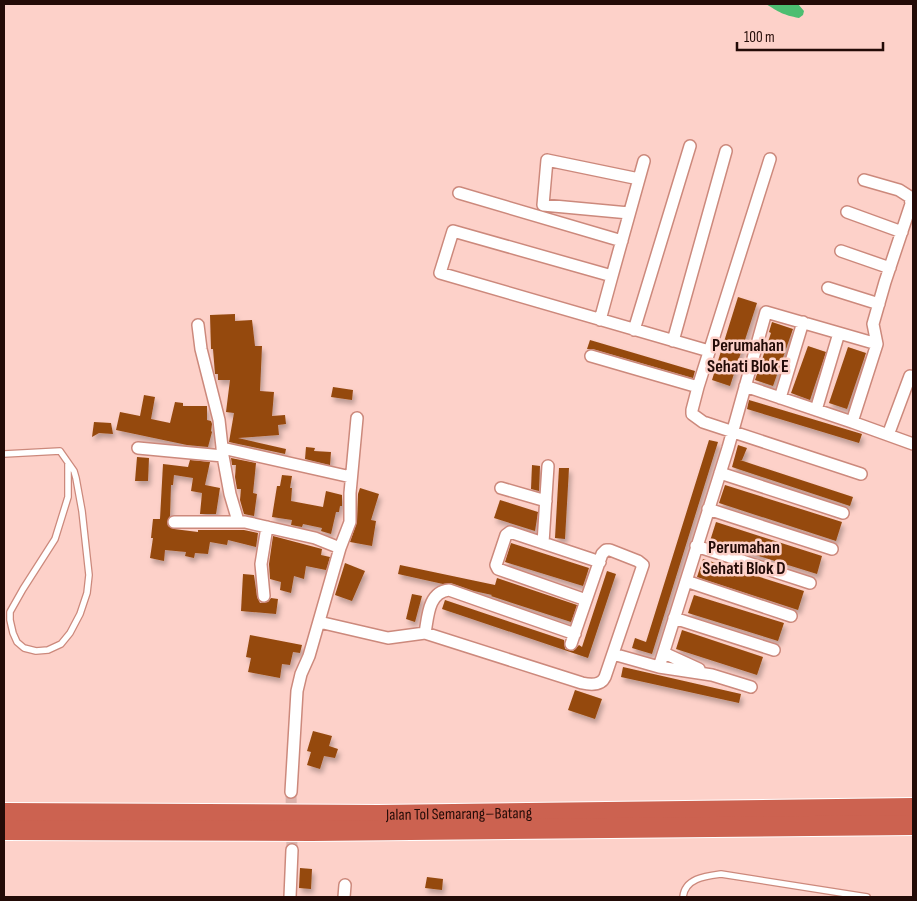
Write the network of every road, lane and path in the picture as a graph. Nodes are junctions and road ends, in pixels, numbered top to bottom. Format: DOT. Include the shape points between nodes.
graph roads {
  1 [pos="690,146"];
  2 [pos="726,151"];
  3 [pos="770,159"];
  4 [pos="644,161"];
  5 [pos="639,179"];
  6 [pos="864,180"];
  7 [pos="459,193"];
  8 [pos="543,205"];
  9 [pos="847,212"];
  10 [pos="629,213"];
  11 [pos="541,217"];
  12 [pos="902,232"];
  13 [pos="622,241"];
  14 [pos="841,251"];
  15 [pos="890,268"];
  16 [pos="612,276"];
  17 [pos="828,288"];
  18 [pos="879,304"];
  19 [pos="600,320"];
  20 [pos="802,322"];
  21 [pos="198,325"];
  22 [pos="634,330"];
  23 [pos="839,333"];
  24 [pos="673,340"];
  25 [pos="877,344"];
  26 [pos="709,351"];
  27 [pos="591,356"];
  28 [pos="910,376"];
  29 [pos="745,386"];
  30 [pos="698,387"];
  31 [pos="780,398"];
  32 [pos="816,410"];
  33 [pos="357,418"];
  34 [pos="852,422"];
  35 [pos="732,432"];
  36 [pos="888,435"];
  37 [pos="913,444"];
  38 [pos="138,448"];
  39 [pos="222,452"];
  40 [pos="4,454"];
  41 [pos="68,464"];
  42 [pos="548,466"];
  43 [pos="720,473"];
  44 [pos="861,474"];
  45 [pos="351,477"];
  46 [pos="501,488"];
  47 [pos="546,501"];
  48 [pos="708,509"];
  49 [pos="844,514"];
  50 [pos="238,521"];
  51 [pos="174,522"];
  52 [pos="268,527"];
  53 [pos="543,543"];
  54 [pos="696,546"];
  55 [pos="340,548"];
  56 [pos="832,549"];
  57 [pos="600,562"];
  58 [pos="686,580"];
  59 [pos="810,583"];
  60 [pos="264,596"];
  61 [pos="586,600"];
  62 [pos="791,616"];
  63 [pos="674,618"];
  64 [pos="318,622"];
  65 [pos="425,633"];
  66 [pos="774,650"];
  67 [pos="664,653"];
  68 [pos="613,654"];
  69 [pos="660,667"];
  70 [pos="712,675"];
  71 [pos="751,688"];
  72 [pos="291,792"];
  73 [pos="913,808"];
  74 [pos="4,813"];
  75 [pos="913,825"];
  76 [pos="4,830"];
  77 [pos="292,850"];
  78 [pos="345,885"];
  79 [pos="290,897"];
  80 [pos="344,897"];
  81 [pos="683,897"];
  82 [pos="866,897"];
  1 -- 22 [label="street"];
  2 -- 24 [label="street"];
  3 -- 26 [label="street"];
  4 -- 5 [label="street"];
  5 -- 8 [label="street" via="547,160"];
  5 -- 10 [label="street"];
  6 -- 12 [label="street" via="899,190 910,197 911,204"];
  7 -- 11 [label="street"];
  8 -- 10 [label="street"];
  8 -- 11 [label="street"];
  9 -- 12 [label="street"];
  10 -- 13 [label="street"];
  11 -- 13 [label="street"];
  12 -- 15 [label="street"];
  13 -- 16 [label="street"];
  14 -- 15 [label="street"];
  15 -- 18 [label="street"];
  16 -- 19 [label="street"];
  16 -- 19 [label="street" via="453,231 440,273"];
  17 -- 18 [label="street"];
  18 -- 25 [label="street" via="873,324"];
  19 -- 22 [label="street"];
  20 -- 23 [label="street"];
  20 -- 29 [label="street" via="766,312"];
  20 -- 31 [label="street"];
  21 -- 39 [label="street" via="219,420"];
  22 -- 24 [label="street"];
  23 -- 25 [label="street"];
  23 -- 32 [label="street"];
  24 -- 26 [label="street"];
  25 -- 34 [label="street"];
  26 -- 30 [label="street"];
  27 -- 30 [label="street"];
  28 -- 36 [label="street"];
  29 -- 31 [label="street"];
  29 -- 35 [label="street"];
  30 -- 35 [label="street" via="692,414 703,422"];
  31 -- 32 [label="street"];
  32 -- 34 [label="street"];
  33 -- 45 [label="street"];
  34 -- 36 [label="street"];
  35 -- 43 [label="street"];
  35 -- 44 [label="street"];
  36 -- 37 [label="street"];
  38 -- 39 [label="street"];
  39 -- 45 [label="street"];
  39 -- 50 [label="street"];
  40 -- 41 [label="lane" via="60,451"];
  41 -- 41 [label="lane" via="74,470 82,511 89,575 87,593 80,614 61,644 36,651 17,642 10,612 55,539 68,496"];
  42 -- 47 [label="street"];
  43 -- 48 [label="street"];
  43 -- 49 [label="street"];
  45 -- 55 [label="street" via="351,518"];
  46 -- 47 [label="street"];
  47 -- 53 [label="street"];
  48 -- 54 [label="street"];
  48 -- 56 [label="street"];
  50 -- 51 [label="street"];
  50 -- 52 [label="street"];
  52 -- 55 [label="street" via="315,538"];
  52 -- 60 [label="street" via="261,564"];
  53 -- 57 [label="street"];
  53 -- 61 [label="street" via="508,533 496,568"];
  54 -- 58 [label="street"];
  54 -- 59 [label="street"];
  55 -- 64 [label="street"];
  57 -- 61 [label="street"];
  57 -- 68 [label="street" via="602,554 610,550 643,565"];
  58 -- 62 [label="street"];
  58 -- 63 [label="street"];
  61 -- 65 [label="street" via="573,639 449,590 432,600"];
  63 -- 66 [label="street"];
  63 -- 67 [label="street"];
  64 -- 65 [label="street" via="388,638"];
  64 -- 72 [label="street" via="297,691"];
  65 -- 68 [label="street" via="587,684 604,680"];
  67 -- 69 [label="street"];
  67 -- 70 [label="street"];
  68 -- 69 [label="street"];
  69 -- 70 [label="street"];
  70 -- 71 [label="street"];
  73 -- 74 [label="highway, Jalan Tol Semarang–Batang" via="378,816"];
  75 -- 76 [label="highway, Jalan Tol Semarang–Batang" via="322,831"];
  77 -- 79 [label="street"];
  78 -- 80 [label="street"];
  81 -- 82 [label="lane" via="684,892 702,876 721,874"];
}
